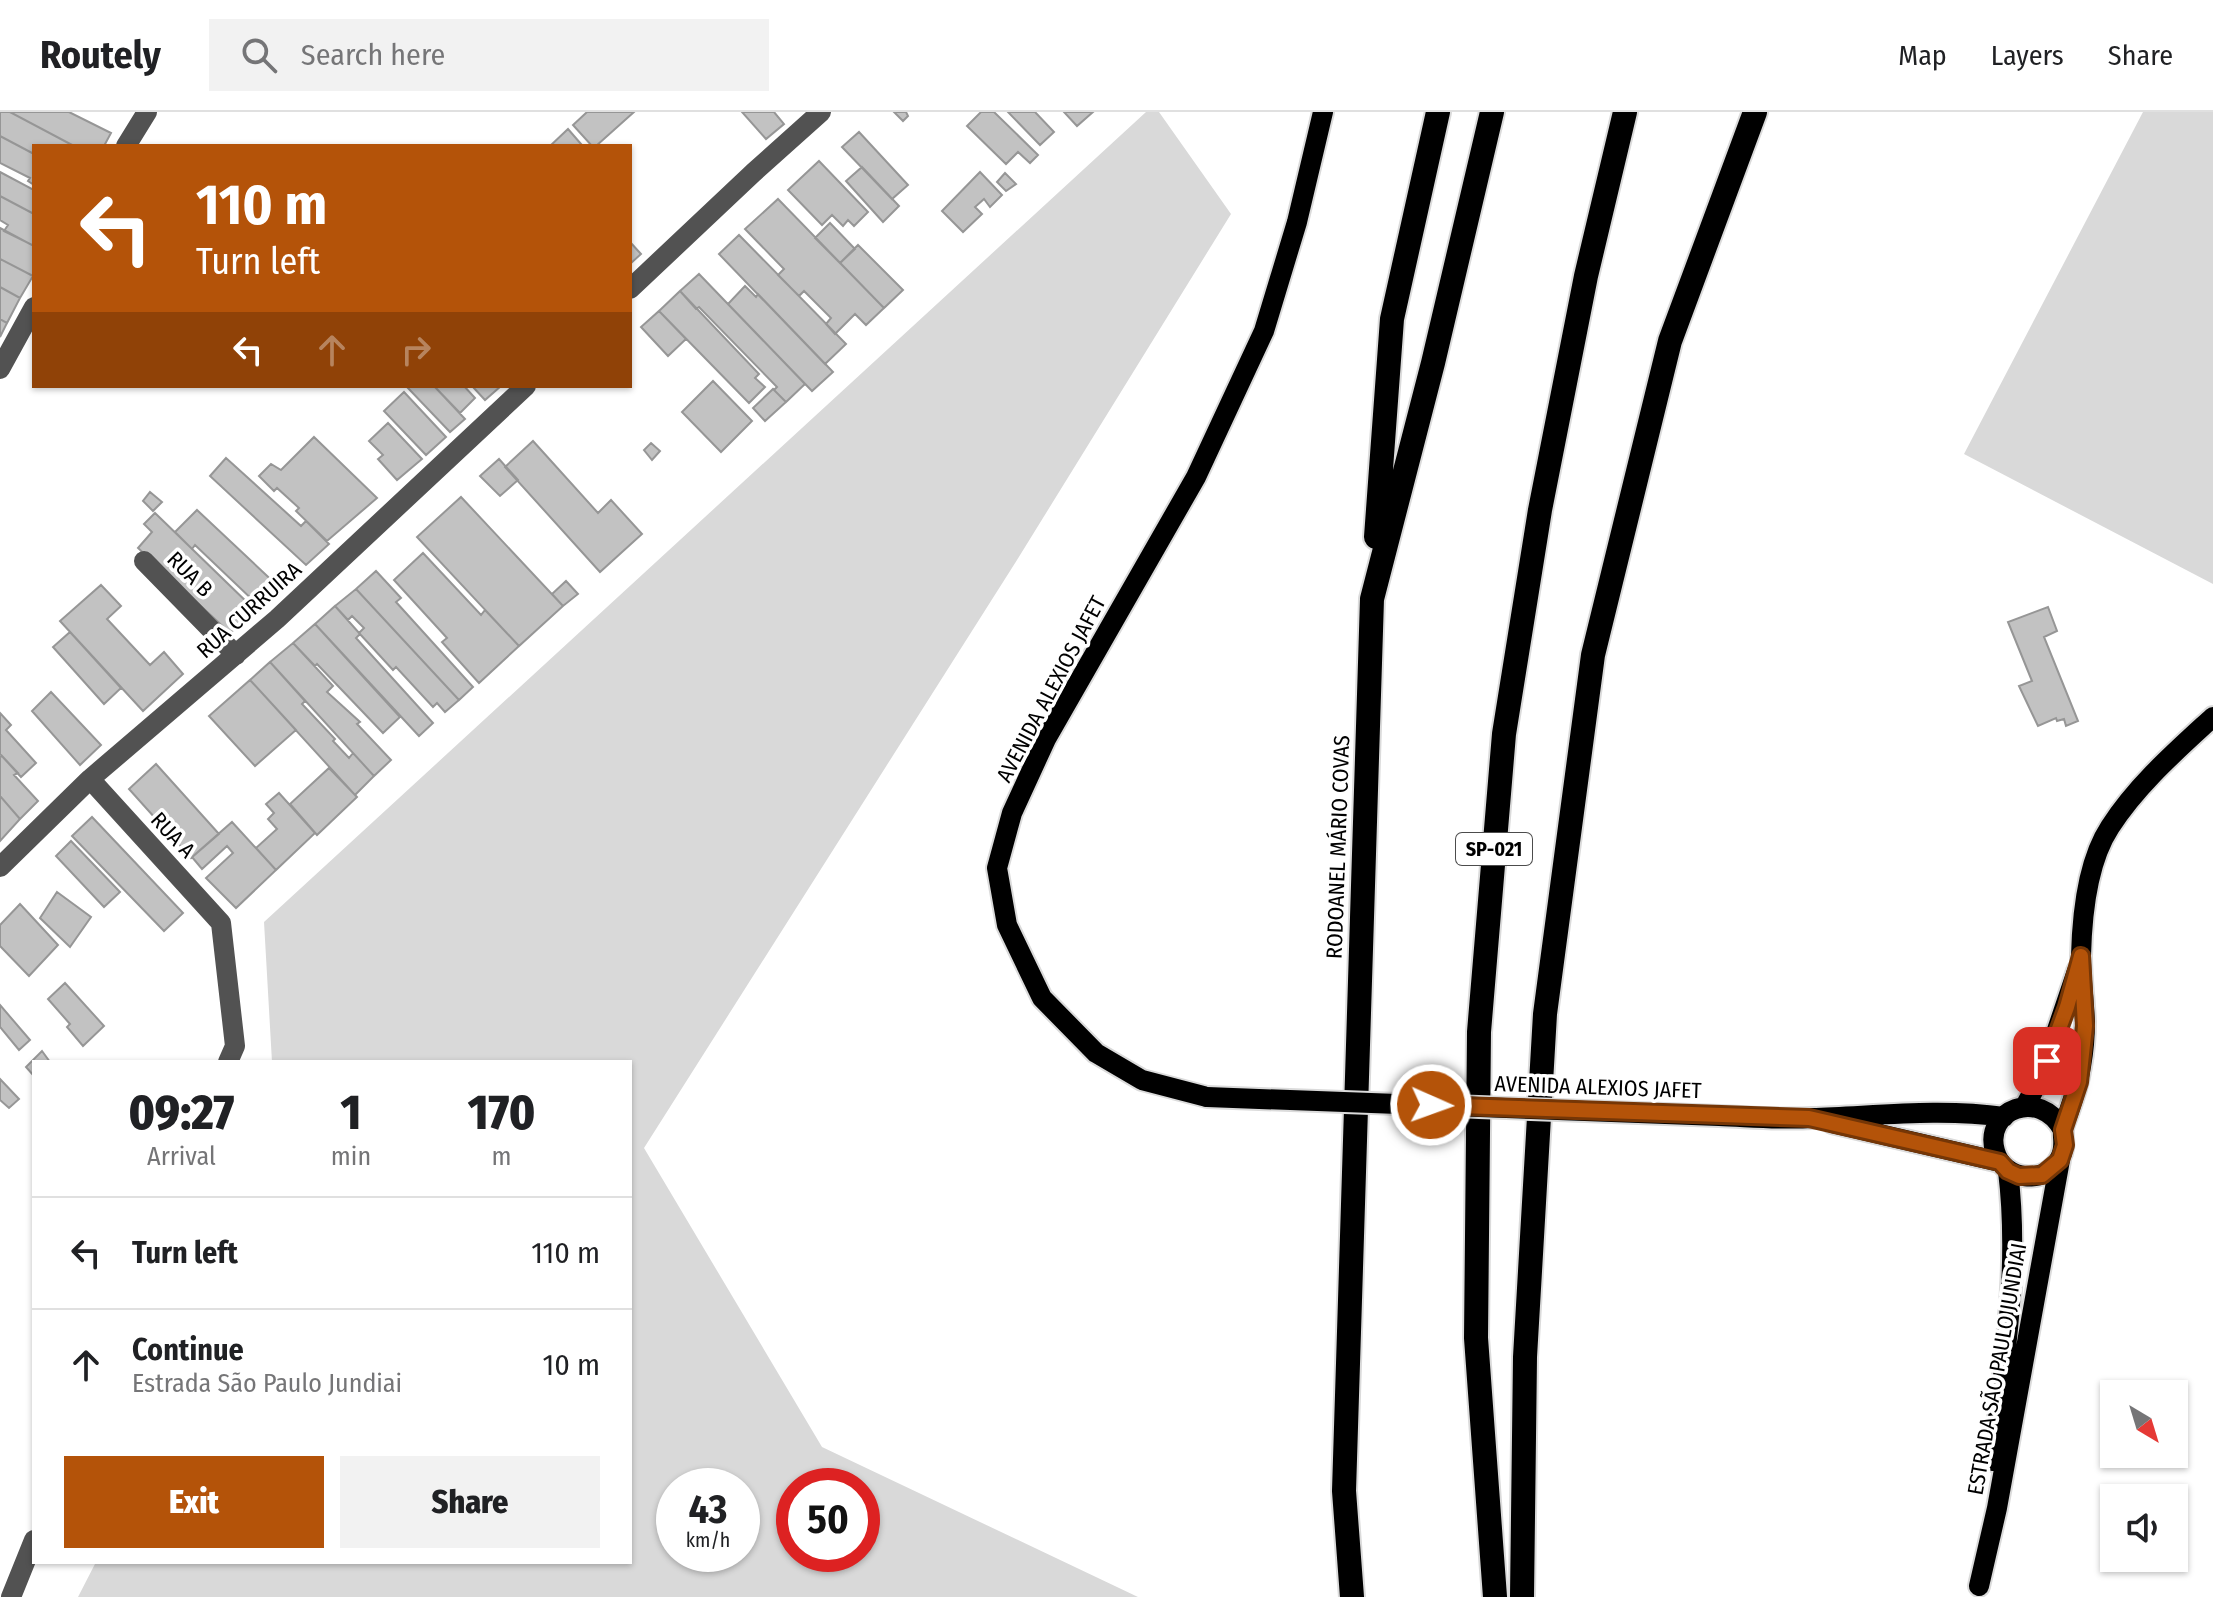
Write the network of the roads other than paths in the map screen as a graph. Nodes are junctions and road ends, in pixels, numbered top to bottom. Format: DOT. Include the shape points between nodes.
graph roads {
  1 [pos="147,112"];
  2 [pos="821,112"];
  3 [pos="1323,112"];
  4 [pos="1438,112"];
  5 [pos="1492,112"];
  6 [pos="1625,112"];
  7 [pos="1755,112"];
  8 [pos="127,144"];
  9 [pos="632,287"];
  10 [pos="32,311"];
  11 [pos="0,369"];
  12 [pos="524,388"];
  13 [pos="144,561"];
  14 [pos="1372,599"];
  15 [pos="236,655"];
  16 [pos="2213,717"];
  17 [pos="90,779"];
  18 [pos="0,867"];
  19 [pos="2081,956"];
  20 [pos="229,1060"];
  21 [pos="2025,1106"];
  22 [pos="2004,1117"];
  23 [pos="1809,1118"];
  24 [pos="2063,1130"];
  25 [pos="2060,1160"];
  26 [pos="2004,1166"];
  27 [pos="32,1545"];
  28 [pos="1978,1592"];
  29 [pos="11,1597"];
  30 [pos="1352,1597"];
  31 [pos="1495,1597"];
  32 [pos="1522,1597"];
  1 -- 8 [label="street"];
  2 -- 9 [label="street"];
  3 -- 23 [label="main road, AVENIDA ALEXIOS JAFET, bridge" via="1264,331 1196,477 1046,739 1012,813 997,868 1007,925 1042,998 1096,1053 1142,1080 1207,1097"];
  4 -- 14 [label="highway" via="1392,319"];
  5 -- 14 [label="highway, RODOANEL MÁRIO COVAS"];
  6 -- 31 [label="highway, SP-021" via="1540,510 1503,750 1479,1063 1476,1338"];
  7 -- 32 [label="highway" via="1670,341 1593,655 1545,1014 1525,1357"];
  10 -- 11 [label="street"];
  12 -- 15 [label="street, RUA CURRUIRA"];
  13 -- 15 [label="street, RUA B"];
  14 -- 30 [label="highway, RODOANEL MÁRIO COVAS" via="1344,1491"];
  15 -- 17 [label="street, RUA CURRUIRA"];
  16 -- 19 [label="main road" via="2141,785 2108,829 2092,868"];
  17 -- 18 [label="street, RUA CURRUIRA"];
  17 -- 20 [label="street, RUA A" via="221,923 235,1046"];
  19 -- 21 [label="main road" via="2041,1077"];
  19 -- 24 [label="main road" via="2085,1026 2079,1082"];
  21 -- 22 [label="main road"];
  21 -- 24 [label="main road" via="2048,1111"];
  22 -- 23 [label="main road, AVENIDA ALEXIOS JAFET" via="1910,1113"];
  22 -- 26 [label="main road" via="1994,1139"];
  23 -- 26 [label="main road, AVENIDA ALEXIOS JAFET"];
  24 -- 25 [label="main road"];
  25 -- 26 [label="main road" via="2042,1175 2019,1176"];
  25 -- 28 [label="main road, ESTRADA SÃO PAULO JUNDIAI"];
  26 -- 28 [label="main road, ESTRADA SÃO PAULO JUNDIAI" via="2014,1245 2011,1303"];
  27 -- 29 [label="street"];
}
